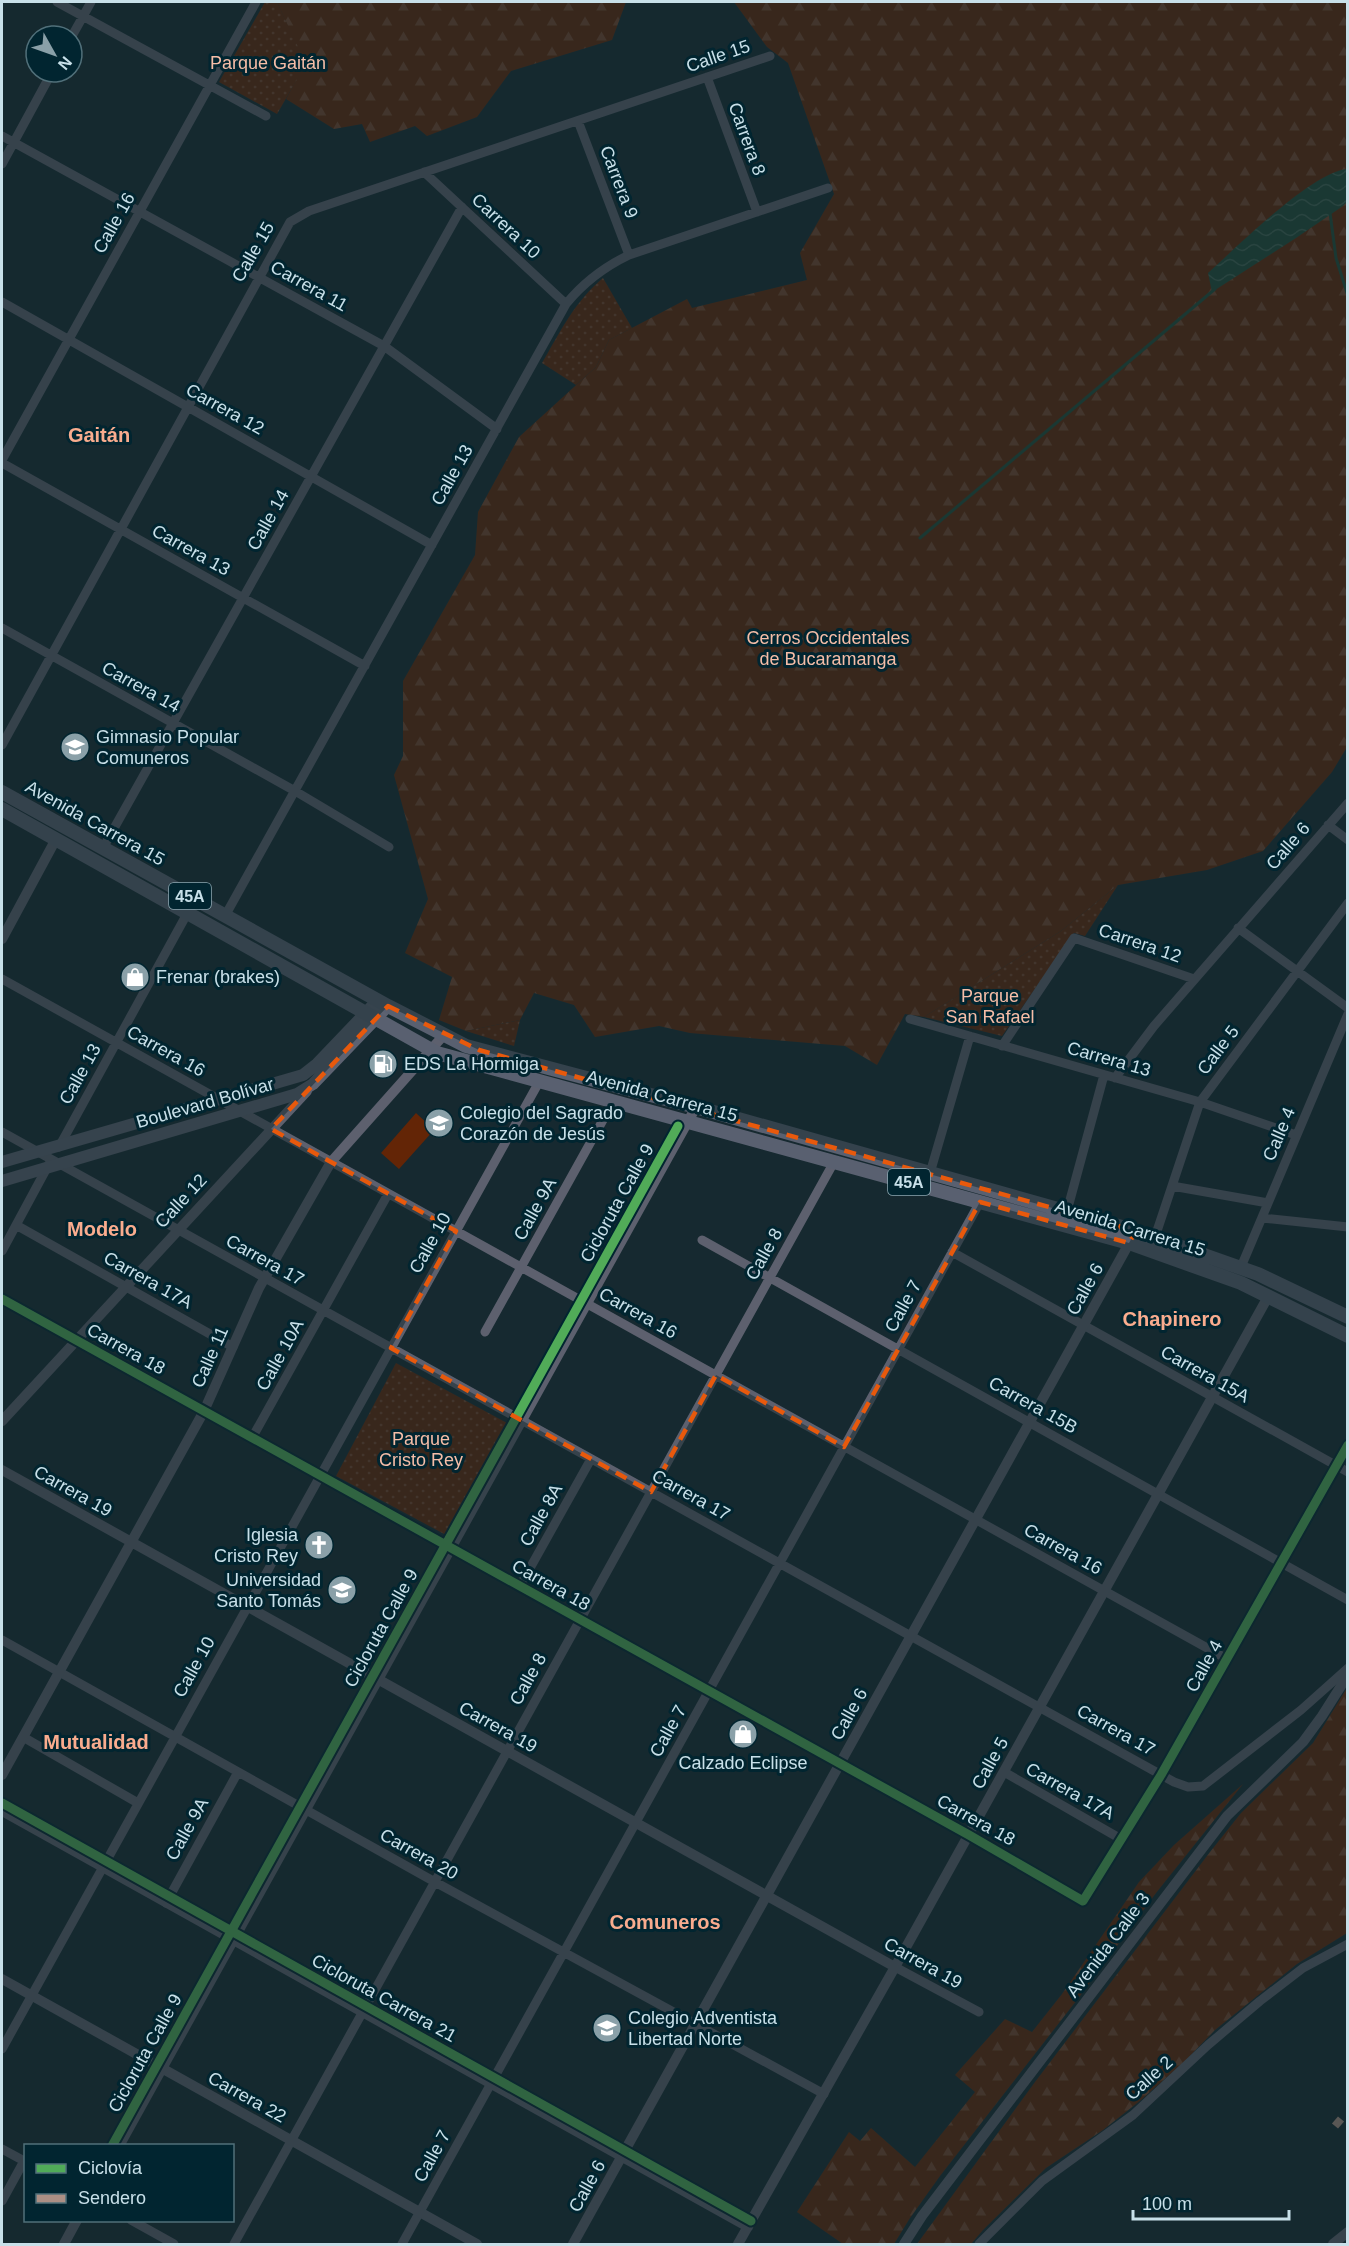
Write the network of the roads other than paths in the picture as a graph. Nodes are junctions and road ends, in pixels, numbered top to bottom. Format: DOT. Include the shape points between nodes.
graph roads {
  1 [pos="57,2"];
  2 [pos="91,2"];
  3 [pos="256,2"];
  4 [pos="83,16"];
  5 [pos="79,24"];
  6 [pos="770,56"];
  7 [pos="707,77"];
  8 [pos="45,84"];
  9 [pos="210,84"];
  10 [pos="266,116"];
  11 [pos="578,121"];
  12 [pos="2,136"];
  13 [pos="13,143"];
  14 [pos="2,164"];
  15 [pos="424,172"];
  16 [pos="828,188"];
  17 [pos="462,207"];
  18 [pos="139,212"];
  19 [pos="757,212"];
  20 [pos="629,255"];
  21 [pos="258,277"];
  22 [pos="2,302"];
  23 [pos="566,304"];
  24 [pos="68,340"];
  25 [pos="384,346"];
  26 [pos="187,406"];
  27 [pos="497,429"];
  28 [pos="2,461"];
  29 [pos="311,476"];
  30 [pos="120,529"];
  31 [pos="432,544"];
  32 [pos="243,598"];
  33 [pos="2,628"];
  34 [pos="51,656"];
  35 [pos="365,666"];
  36 [pos="173,723"];
  37 [pos="2,745"];
  38 [pos="295,791"];
  39 [pos="2,792"];
  40 [pos="1347,802"];
  41 [pos="2,809"];
  42 [pos="1328,825"];
  43 [pos="56,840"];
  44 [pos="1347,840"];
  45 [pos="388,847"];
  46 [pos="103,848"];
  47 [pos="1347,903"];
  48 [pos="188,912"];
  49 [pos="225,916"];
  50 [pos="1238,928"];
  51 [pos="2,939"];
  52 [pos="1297,971"];
  53 [pos="2,979"];
  54 [pos="1194,979"];
  55 [pos="383,1003"];
  56 [pos="1347,1008"];
  57 [pos="1347,1014"];
  58 [pos="371,1016"];
  59 [pos="910,1019"];
  60 [pos="443,1036"];
  61 [pos="970,1036"];
  62 [pos="116,1043"];
  63 [pos="1002,1046"];
  64 [pos="431,1050"];
  65 [pos="1104,1075"];
  66 [pos="1115,1078"];
  67 [pos="538,1082"];
  68 [pos="313,1084"];
  69 [pos="219,1100"];
  70 [pos="613,1102"];
  71 [pos="1200,1102"];
  72 [pos="696,1107"];
  73 [pos="240,1111"];
  74 [pos="688,1121"];
  75 [pos="271,1129"];
  76 [pos="2,1132"];
  77 [pos="1296,1136"];
  78 [pos="60,1145"];
  79 [pos="37,1152"];
  80 [pos="834,1161"];
  81 [pos="2,1162"];
  82 [pos="331,1162"];
  83 [pos="53,1164"];
  84 [pos="930,1173"];
  85 [pos="2,1181"];
  86 [pos="1172,1186"];
  87 [pos="388,1194"];
  88 [pos="980,1202"];
  89 [pos="1268,1203"];
  90 [pos="1067,1211"];
  91 [pos="1262,1218"];
  92 [pos="16,1225"];
  93 [pos="1347,1227"];
  94 [pos="177,1229"];
  95 [pos="456,1231"];
  96 [pos="1136,1231"];
  97 [pos="1155,1237"];
  98 [pos="702,1240"];
  99 [pos="1129,1243"];
  100 [pos="2,1251"];
  101 [pos="952,1252"];
  102 [pos="521,1267"];
  103 [pos="1241,1267"];
  104 [pos="264,1278"];
  105 [pos="770,1278"];
  106 [pos="126,1286"];
  107 [pos="1269,1295"];
  108 [pos="2,1299"];
  109 [pos="586,1304"];
  110 [pos="323,1311"];
  111 [pos="1347,1317"];
  112 [pos="1084,1326"];
  113 [pos="484,1332"];
  114 [pos="1347,1336"];
  115 [pos="76,1340"];
  116 [pos="233,1347"];
  117 [pos="391,1348"];
  118 [pos="898,1349"];
  119 [pos="716,1376"];
  120 [pos="1212,1397"];
  121 [pos="204,1411"];
  122 [pos="522,1420"];
  123 [pos="2,1421"];
  124 [pos="1029,1422"];
  125 [pos="252,1438"];
  126 [pos="1347,1445"];
  127 [pos="844,1446"];
  128 [pos="591,1459"];
  129 [pos="1336,1466"];
  130 [pos="2,1470"];
  131 [pos="1347,1472"];
  132 [pos="320,1476"];
  133 [pos="651,1492"];
  134 [pos="1158,1494"];
  135 [pos="975,1519"];
  136 [pos="131,1542"];
  137 [pos="451,1548"];
  138 [pos="1281,1562"];
  139 [pos="779,1563"];
  140 [pos="520,1586"];
  141 [pos="1104,1591"];
  142 [pos="1347,1600"];
  143 [pos="247,1606"];
  144 [pos="580,1620"];
  145 [pos="911,1635"];
  146 [pos="2,1640"];
  147 [pos="1227,1659"];
  148 [pos="1347,1668"];
  149 [pos="59,1672"];
  150 [pos="1347,1675"];
  151 [pos="378,1679"];
  152 [pos="709,1691"];
  153 [pos="1040,1707"];
  154 [pos="22,1737"];
  155 [pos="175,1737"];
  156 [pos="507,1751"];
  157 [pos="840,1763"];
  158 [pos="238,1772"];
  159 [pos="1004,1772"];
  160 [pos="2,1775"];
  161 [pos="1161,1775"];
  162 [pos="138,1803"];
  163 [pos="306,1810"];
  164 [pos="2,1811"];
  165 [pos="636,1822"];
  166 [pos="969,1835"];
  167 [pos="1121,1839"];
  168 [pos="102,1867"];
  169 [pos="435,1882"];
  170 [pos="767,1895"];
  171 [pos="1083,1901"];
  172 [pos="166,1903"];
  173 [pos="233,1940"];
  174 [pos="1347,1944"];
  175 [pos="564,1951"];
  176 [pos="895,1967"];
  177 [pos="2,1979"];
  178 [pos="31,1996"];
  179 [pos="362,2012"];
  180 [pos="979,2012"];
  181 [pos="696,2024"];
  182 [pos="2,2049"];
  183 [pos="162,2068"];
  184 [pos="491,2084"];
  185 [pos="824,2094"];
  186 [pos="291,2141"];
  187 [pos="120,2144"];
  188 [pos="2,2149"];
  189 [pos="622,2157"];
  190 [pos="24,2160"];
  191 [pos="24,2163"];
  192 [pos="2,2201"];
  193 [pos="420,2213"];
  194 [pos="76,2222"];
  195 [pos="134,2222"];
  196 [pos="748,2227"];
  197 [pos="1347,2232"];
  198 [pos="64,2244"];
  199 [pos="174,2244"];
  200 [pos="234,2244"];
  201 [pos="402,2244"];
  202 [pos="477,2244"];
  203 [pos="573,2244"];
  204 [pos="738,2244"];
  205 [pos="904,2244"];
  206 [pos="979,2244"];
  207 [pos="1334,2244"];
  1 -- 4 [label="street"];
  2 -- 4 [label="street"];
  3 -- 9 [label="street, Calle 16"];
  4 -- 5 [label="street"];
  4 -- 9 [label="street"];
  6 -- 7 [label="street, Calle 15"];
  7 -- 11 [label="street, Calle 15"];
  7 -- 19 [label="street, Carrera 8"];
  8 -- 13 [label="street"];
  9 -- 10 [label="street"];
  9 -- 18 [label="street, Calle 16"];
  11 -- 15 [label="street, Calle 15"];
  11 -- 20 [label="street, Carrera 9"];
  12 -- 13 [label="street, Carrera 11"];
  13 -- 14 [label="street"];
  13 -- 18 [label="street, Carrera 11"];
  15 -- 17 [label="street, Carrera 10"];
  15 -- 21 [label="street, Calle 15" via="299,215 290,222"];
  16 -- 19 [label="street, Calle 13"];
  17 -- 23 [label="street, Carrera 10"];
  17 -- 25 [label="street, Calle 14"];
  18 -- 21 [label="street, Carrera 11"];
  18 -- 24 [label="street, Calle 16"];
  19 -- 20 [label="street, Calle 13"];
  20 -- 23 [label="street, Calle 13" via="594,275"];
  21 -- 25 [label="street, Carrera 11"];
  21 -- 26 [label="street, Calle 15"];
  22 -- 24 [label="street, Carrera 12"];
  23 -- 27 [label="street, Calle 13"];
  24 -- 26 [label="street, Carrera 12"];
  24 -- 28 [label="street, Calle 16"];
  25 -- 27 [label="street, Carrera 11"];
  25 -- 29 [label="street, Calle 14"];
  26 -- 29 [label="street, Carrera 12"];
  26 -- 30 [label="street, Calle 15"];
  27 -- 31 [label="street, Calle 13"];
  28 -- 30 [label="street, Carrera 13"];
  29 -- 31 [label="street, Carrera 12"];
  29 -- 32 [label="street, Calle 14"];
  30 -- 32 [label="street, Carrera 13"];
  30 -- 34 [label="street, Calle 15"];
  31 -- 35 [label="street, Calle 13"];
  32 -- 35 [label="street, Carrera 13"];
  32 -- 36 [label="street, Calle 14"];
  33 -- 34 [label="street, Carrera 14"];
  34 -- 36 [label="street, Carrera 14"];
  34 -- 37 [label="street, Calle 15"];
  35 -- 38 [label="street, Calle 13"];
  36 -- 38 [label="street, Carrera 14"];
  36 -- 46 [label="street, Calle 14"];
  38 -- 45 [label="street, Carrera 14"];
  38 -- 49 [label="street, Calle 13"];
  39 -- 46 [label="main road, Avenida Carrera 15 / 45A"];
  40 -- 42 [label="street, Calle 6"];
  41 -- 43 [label="main road, Avenida Carrera 15 / 45A"];
  42 -- 44 [label="street"];
  42 -- 50 [label="street, Calle 6"];
  43 -- 48 [label="main road, Avenida Carrera 15 / 45A"];
  43 -- 51 [label="street"];
  46 -- 49 [label="main road, Avenida Carrera 15 / 45A"];
  47 -- 52 [label="street, Calle 5"];
  48 -- 58 [label="main road, Avenida Carrera 15 / 45A"];
  48 -- 62 [label="street, Calle 13"];
  49 -- 55 [label="main road, Avenida Carrera 15 / 45A"];
  50 -- 52 [label="street"];
  50 -- 54 [label="street, Calle 6"];
  52 -- 56 [label="street"];
  52 -- 71 [label="street, Calle 5"];
  53 -- 62 [label="street, Carrera 16"];
  54 -- 63 [label="street, Carrera 12" via="1074,938"];
  54 -- 66 [label="street, Calle 6"];
  55 -- 58 [label="main road"];
  55 -- 60 [label="main road, Avenida Carrera 15 / 45A"];
  57 -- 77 [label="street, Calle 4"];
  58 -- 64 [label="main road, Avenida Carrera 15 / 45A"];
  58 -- 68 [label="main road, Boulevard Bolívar"];
  58 -- 69 [label="main road, Boulevard Bolívar" via="303,1075"];
  59 -- 61 [label="street, Carrera 13"];
  60 -- 64 [label="street, Calle 11"];
  60 -- 72 [label="main road, Avenida Carrera 15 / 45A" via="494,1055"];
  61 -- 63 [label="street, Carrera 13"];
  61 -- 84 [label="street"];
  62 -- 69 [label="street, Carrera 16"];
  62 -- 78 [label="street, Calle 13"];
  63 -- 65 [label="street, Carrera 13"];
  64 -- 67 [label="main road, Avenida Carrera 15 / 45A"];
  64 -- 82 [label="street, Calle 11"];
  65 -- 66 [label="street, Carrera 13"];
  65 -- 90 [label="street"];
  66 -- 71 [label="street, Carrera 13"];
  67 -- 70 [label="main road, Avenida Carrera 15 / 45A"];
  67 -- 95 [label="street, Calle 10"];
  68 -- 73 [label="main road, Boulevard Bolívar" via="287,1098"];
  68 -- 75 [label="street, Calle 12"];
  69 -- 73 [label="street, Carrera 16"];
  69 -- 78 [label="main road, Boulevard Bolívar"];
  70 -- 74 [label="main road, Avenida Carrera 15 / 45A"];
  70 -- 102 [label="street, Calle 9A"];
  71 -- 77 [label="street, Carrera 13"];
  71 -- 86 [label="street, Calle 5"];
  72 -- 74 [label="street"];
  72 -- 84 [label="main road, Avenida Carrera 15 / 45A"];
  73 -- 75 [label="street, Carrera 16"];
  73 -- 83 [label="main road, Boulevard Bolívar"];
  74 -- 80 [label="main road, Avenida Carrera 15 / 45A"];
  74 -- 109 [label="street"];
  75 -- 82 [label="street, Carrera 16"];
  75 -- 94 [label="street, Calle 12"];
  76 -- 79 [label="street, Carrera 17"];
  77 -- 89 [label="street, Calle 4"];
  78 -- 79 [label="main road, Boulevard Bolívar"];
  78 -- 83 [label="street, Calle 13"];
  79 -- 81 [label="main road, Boulevard Bolívar"];
  79 -- 83 [label="street, Carrera 17"];
  80 -- 88 [label="main road, Avenida Carrera 15 / 45A"];
  80 -- 105 [label="street, Calle 8"];
  82 -- 87 [label="street, Carrera 16"];
  82 -- 104 [label="street, Calle 11"];
  83 -- 85 [label="main road, Boulevard Bolívar"];
  83 -- 92 [label="street, Calle 13"];
  83 -- 94 [label="street, Carrera 17"];
  84 -- 90 [label="main road, Avenida Carrera 15 / 45A"];
  86 -- 89 [label="street"];
  86 -- 97 [label="street, Calle 5"];
  87 -- 95 [label="street, Carrera 16"];
  87 -- 110 [label="street, Calle 10A"];
  88 -- 99 [label="main road, Avenida Carrera 15 / 45A"];
  88 -- 101 [label="street, Calle 7"];
  89 -- 91 [label="street, Calle 4"];
  90 -- 96 [label="main road, Avenida Carrera 15 / 45A"];
  91 -- 93 [label="street"];
  91 -- 103 [label="street, Calle 4"];
  92 -- 100 [label="street, Calle 13"];
  92 -- 106 [label="street, Carrera 17A"];
  94 -- 104 [label="street, Carrera 17"];
  94 -- 106 [label="street, Calle 12"];
  95 -- 102 [label="street, Carrera 16"];
  95 -- 117 [label="street, Calle 10"];
  96 -- 97 [label="main road, Avenida Carrera 15 / 45A"];
  96 -- 99 [label="street, Calle 6"];
  97 -- 103 [label="main road, Avenida Carrera 15 / 45A"];
  98 -- 105 [label="street, Carrera 15B"];
  99 -- 107 [label="main road, Avenida Carrera 15 / 45A"];
  99 -- 112 [label="street, Calle 6"];
  101 -- 112 [label="street, Carrera 15A"];
  101 -- 118 [label="street, Calle 7"];
  102 -- 109 [label="street, Carrera 16"];
  102 -- 113 [label="street, Calle 9A"];
  103 -- 111 [label="main road, Avenida Carrera 15 / 45A"];
  104 -- 110 [label="street, Carrera 17"];
  104 -- 116 [label="street, Calle 11"];
  105 -- 118 [label="street, Carrera 15B"];
  105 -- 119 [label="street, Calle 8"];
  106 -- 115 [label="street, Calle 12"];
  106 -- 116 [label="street, Carrera 17A"];
  107 -- 114 [label="main road, Avenida Carrera 15 / 45A"];
  107 -- 120 [label="street, Calle 5"];
  108 -- 115 [label="street, Carrera 18"];
  109 -- 119 [label="street, Carrera 16"];
  109 -- 122 [label="street"];
  110 -- 117 [label="street, Carrera 17"];
  110 -- 125 [label="street, Calle 10A"];
  112 -- 120 [label="street, Carrera 15A"];
  112 -- 124 [label="street, Calle 6"];
  115 -- 121 [label="street, Carrera 18"];
  115 -- 123 [label="street, Calle 12"];
  116 -- 121 [label="street, Calle 11"];
  117 -- 122 [label="street, Carrera 17"];
  117 -- 132 [label="street, Calle 10"];
  118 -- 124 [label="street, Carrera 15B"];
  118 -- 127 [label="street, Calle 7"];
  119 -- 127 [label="street, Carrera 16"];
  119 -- 133 [label="street, Calle 8"];
  120 -- 129 [label="street, Carrera 15A"];
  120 -- 134 [label="street, Calle 5"];
  121 -- 125 [label="street, Carrera 18"];
  121 -- 136 [label="street, Calle 11"];
  122 -- 128 [label="street, Carrera 17"];
  122 -- 137 [label="street"];
  124 -- 134 [label="street, Carrera 15B"];
  124 -- 135 [label="street, Calle 6"];
  125 -- 132 [label="street, Carrera 18"];
  126 -- 129 [label="street, Calle 4"];
  127 -- 135 [label="street, Carrera 16"];
  127 -- 139 [label="street, Calle 7"];
  128 -- 133 [label="street, Carrera 17"];
  128 -- 140 [label="street, Calle 8A"];
  129 -- 131 [label="street, Carrera 15A"];
  129 -- 138 [label="street, Calle 4"];
  130 -- 136 [label="street, Carrera 19"];
  132 -- 137 [label="street, Carrera 18"];
  132 -- 143 [label="street, Calle 10"];
  133 -- 139 [label="street, Carrera 17"];
  133 -- 144 [label="street, Calle 8"];
  134 -- 138 [label="street, Carrera 15B"];
  134 -- 141 [label="street, Calle 5"];
  135 -- 141 [label="street, Carrera 16"];
  135 -- 145 [label="street, Calle 6"];
  136 -- 143 [label="street, Carrera 19"];
  136 -- 149 [label="street, Calle 11"];
  137 -- 140 [label="street, Carrera 18"];
  137 -- 151 [label="street"];
  138 -- 142 [label="street, Carrera 15B"];
  138 -- 147 [label="street, Calle 4"];
  139 -- 145 [label="street, Carrera 17"];
  139 -- 152 [label="street, Calle 7"];
  140 -- 144 [label="street, Carrera 18"];
  141 -- 147 [label="street, Carrera 16"];
  141 -- 153 [label="street, Calle 5"];
  143 -- 151 [label="street, Carrera 19"];
  143 -- 155 [label="street, Calle 10"];
  144 -- 152 [label="street, Carrera 18"];
  144 -- 156 [label="street, Calle 8"];
  145 -- 153 [label="street, Carrera 17"];
  145 -- 157 [label="street, Calle 6"];
  146 -- 149 [label="street, Carrera 20"];
  147 -- 161 [label="street, Calle 4"];
  148 -- 161 [label="street, Carrera 17" via="1301,1710 1203,1786 1188,1786"];
  149 -- 154 [label="street, Calle 11"];
  149 -- 155 [label="street, Carrera 20"];
  150 -- 205 [label="street, Avenida Calle 3" via="1303,1742 1221,1824"];
  151 -- 156 [label="street, Carrera 19"];
  151 -- 163 [label="street"];
  152 -- 157 [label="street, Carrera 18"];
  152 -- 165 [label="street, Calle 7"];
  153 -- 159 [label="street, Calle 5"];
  153 -- 161 [label="street, Carrera 17"];
  154 -- 160 [label="street, Calle 11"];
  154 -- 162 [label="street"];
  155 -- 158 [label="street, Carrera 20"];
  155 -- 162 [label="street, Calle 10"];
  156 -- 165 [label="street, Carrera 19"];
  156 -- 169 [label="street, Calle 8"];
  157 -- 166 [label="street, Carrera 18"];
  157 -- 170 [label="street, Calle 6"];
  158 -- 163 [label="street, Carrera 20"];
  158 -- 172 [label="street, Calle 9A"];
  159 -- 166 [label="street, Calle 5"];
  159 -- 167 [label="street, Carrera 17A"];
  161 -- 167 [label="street, Calle 4"];
  162 -- 168 [label="street, Calle 10"];
  163 -- 169 [label="street, Carrera 20"];
  163 -- 173 [label="street"];
  164 -- 168 [label="street"];
  165 -- 170 [label="street, Carrera 19"];
  165 -- 175 [label="street, Calle 7"];
  166 -- 171 [label="street, Carrera 18"];
  166 -- 176 [label="street, Calle 5"];
  167 -- 171 [label="street, Calle 4"];
  168 -- 172 [label="street"];
  168 -- 178 [label="street, Calle 10"];
  169 -- 175 [label="street, Carrera 20"];
  169 -- 179 [label="street, Calle 8"];
  170 -- 176 [label="street, Carrera 19"];
  170 -- 181 [label="street, Calle 6"];
  172 -- 173 [label="street"];
  173 -- 179 [label="street"];
  173 -- 183 [label="street"];
  174 -- 206 [label="street, Calle 2" via="1304,1968 1260,2001 1133,2115 1042,2181"];
  175 -- 181 [label="street, Carrera 20"];
  175 -- 184 [label="street, Calle 7"];
  176 -- 180 [label="street, Carrera 19"];
  176 -- 185 [label="street, Calle 5"];
  177 -- 178 [label="street, Carrera 22"];
  178 -- 182 [label="street, Calle 10"];
  178 -- 183 [label="street, Carrera 22"];
  179 -- 184 [label="street"];
  179 -- 186 [label="street, Calle 8"];
  181 -- 185 [label="street, Carrera 20"];
  181 -- 189 [label="street, Calle 6"];
  183 -- 186 [label="street, Carrera 22"];
  183 -- 187 [label="street"];
  184 -- 189 [label="street"];
  184 -- 193 [label="street, Calle 7"];
  185 -- 196 [label="street, Calle 5"];
  186 -- 193 [label="street, Carrera 22"];
  186 -- 200 [label="street, Calle 8"];
  188 -- 190 [label="street"];
  189 -- 196 [label="street"];
  189 -- 203 [label="street, Calle 6"];
  191 -- 192 [label="street"];
  193 -- 201 [label="street, Calle 7"];
  193 -- 202 [label="street, Carrera 22"];
  194 -- 198 [label="street"];
  195 -- 199 [label="street"];
  196 -- 204 [label="street, Calle 5"];
  197 -- 207 [label="street"];
}
